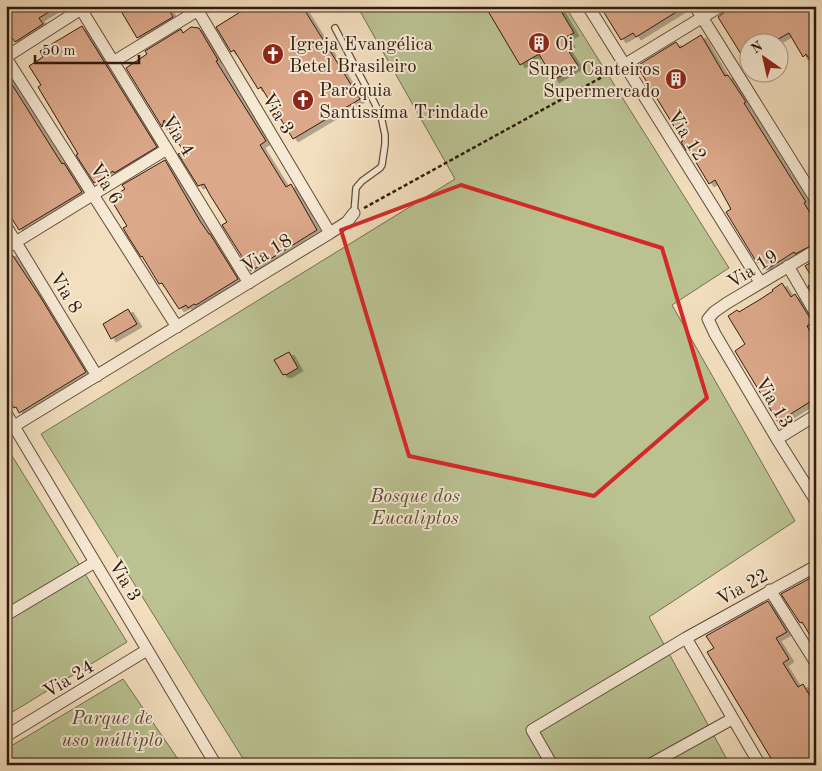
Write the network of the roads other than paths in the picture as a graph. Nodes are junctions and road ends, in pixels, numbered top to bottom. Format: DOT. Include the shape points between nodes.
graph roads {
  1 [pos="588,6"];
  2 [pos="695,6"];
  3 [pos="721,6"];
  4 [pos="80,8"];
  5 [pos="201,8"];
  6 [pos="702,18"];
  7 [pos="335,28"];
  8 [pos="6,57"];
  9 [pos="113,62"];
  10 [pos="624,65"];
  11 [pos="167,149"];
  12 [pos="94,194"];
  13 [pos="816,200"];
  14 [pos="354,213"];
  15 [pos="6,226"];
  16 [pos="330,233"];
  17 [pos="11,245"];
  18 [pos="816,250"];
  19 [pos="788,266"];
  20 [pos="760,282"];
  21 [pos="249,283"];
  22 [pos="816,314"];
  23 [pos="708,319"];
  24 [pos="177,327"];
  25 [pos="97,376"];
  26 [pos="6,413"];
  27 [pos="816,415"];
  28 [pos="10,428"];
  29 [pos="777,439"];
  30 [pos="816,502"];
  31 [pos="95,562"];
  32 [pos="816,566"];
  33 [pos="770,590"];
  34 [pos="7,613"];
  35 [pos="686,638"];
  36 [pos="147,650"];
  37 [pos="816,663"];
  38 [pos="732,719"];
  39 [pos="6,736"];
  40 [pos="216,765"];
  41 [pos="552,765"];
  42 [pos="649,765"];
  43 [pos="760,765"];
  1 -- 10 [label="street, Via 12"];
  2 -- 6 [label="street"];
  3 -- 6 [label="street"];
  4 -- 8 [label="street"];
  4 -- 9 [label="street, Via 4"];
  5 -- 9 [label="street"];
  5 -- 16 [label="street, Via 3"];
  6 -- 10 [label="street"];
  6 -- 13 [label="street"];
  7 -- 14 [label="lane" via="381,116 385,135 382,165 356,188"];
  8 -- 12 [label="street, Via 6"];
  9 -- 11 [label="street, Via 4"];
  10 -- 20 [label="street, Via 12"];
  11 -- 12 [label="street"];
  11 -- 21 [label="street, Via 4"];
  12 -- 17 [label="street"];
  12 -- 24 [label="street, Via 6"];
  14 -- 16 [label="street, Via 18"];
  15 -- 17 [label="street, Via 8"];
  16 -- 21 [label="street, Via 18"];
  17 -- 25 [label="street, Via 8"];
  18 -- 19 [label="street, Via 19"];
  19 -- 20 [label="street, Via 19"];
  19 -- 22 [label="street"];
  20 -- 23 [label="street, Via 19"];
  21 -- 24 [label="street, Via 18"];
  23 -- 29 [label="street, Via 13"];
  24 -- 25 [label="street, Via 18"];
  25 -- 28 [label="street, Via 18"];
  26 -- 28 [label="street, Via 3"];
  27 -- 29 [label="street"];
  28 -- 31 [label="street, Via 3"];
  29 -- 30 [label="street, Via 13"];
  31 -- 34 [label="street"];
  31 -- 36 [label="street, Via 3"];
  32 -- 33 [label="street, Via 22"];
  33 -- 35 [label="street, Via 22"];
  33 -- 37 [label="street"];
  35 -- 38 [label="street"];
  35 -- 41 [label="street, Via 22" via="532,730"];
  36 -- 39 [label="street, Via 24"];
  36 -- 40 [label="street, Via 3"];
  38 -- 42 [label="street"];
  38 -- 43 [label="street"];
}
